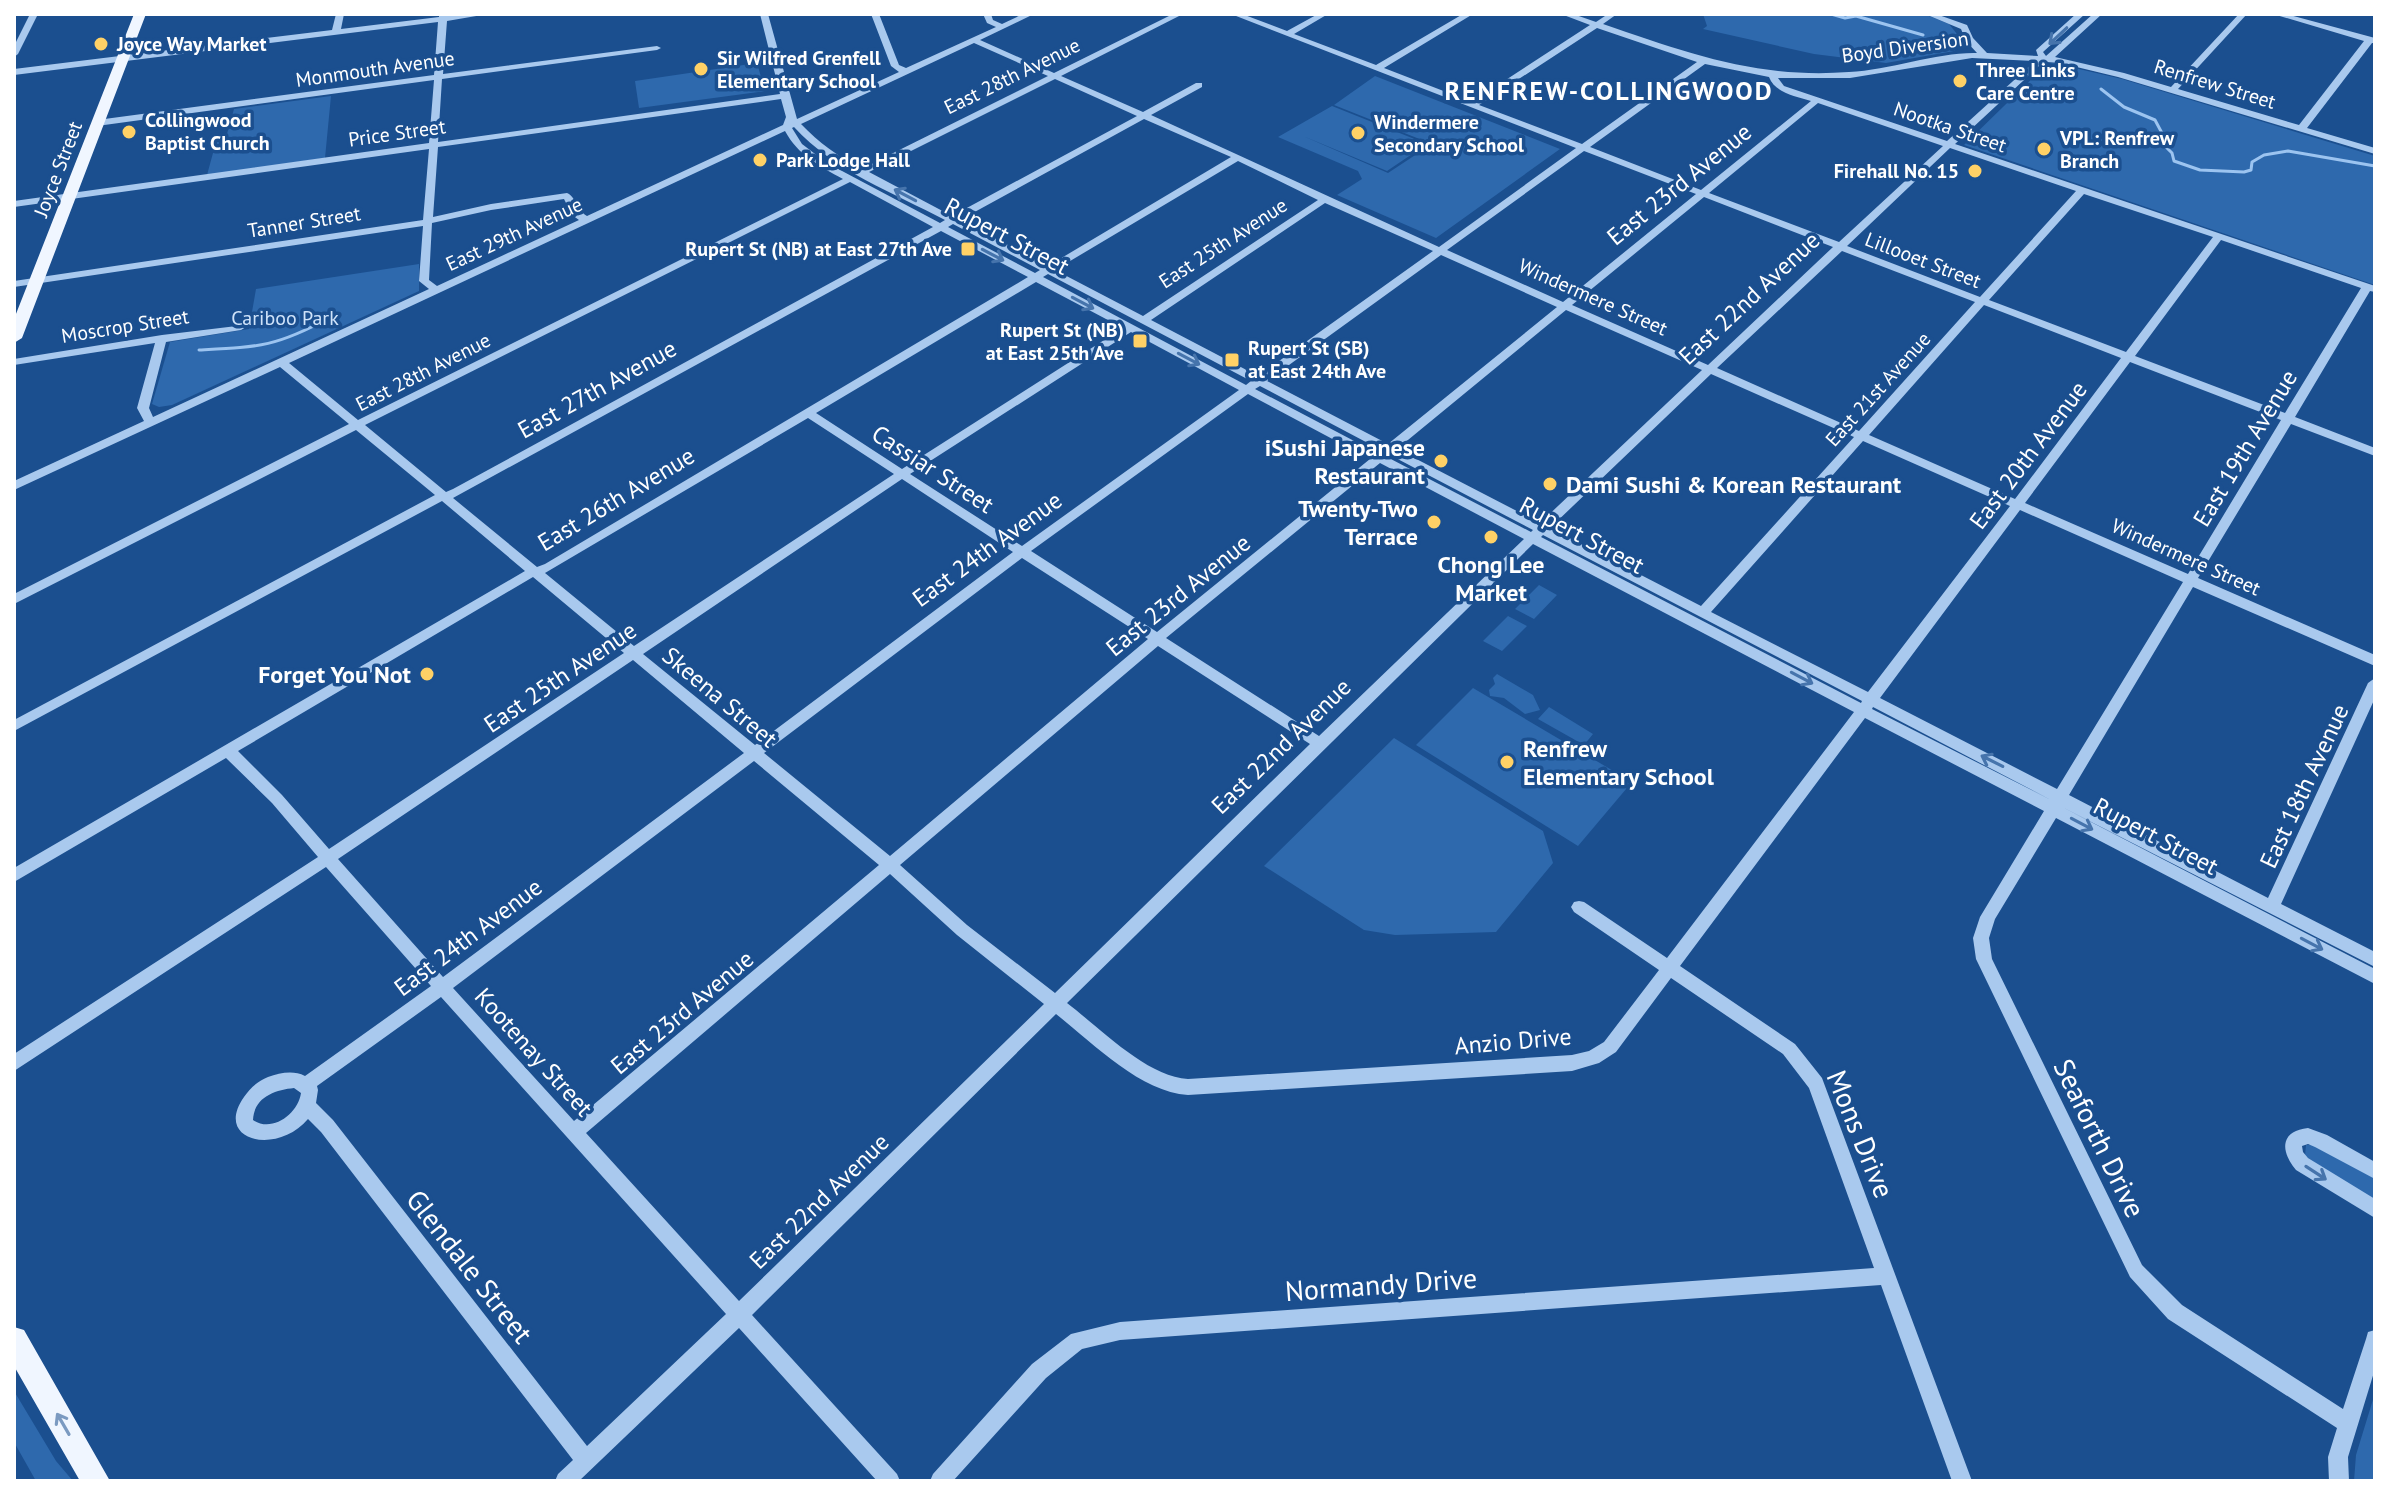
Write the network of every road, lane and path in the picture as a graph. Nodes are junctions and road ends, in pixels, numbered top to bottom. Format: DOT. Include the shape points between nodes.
graph roads {
  1 [pos="34,14"];
  2 [pos="140,14"];
  3 [pos="340,14"];
  4 [pos="484,14"];
  5 [pos="764,14"];
  6 [pos="875,14"];
  7 [pos="987,14"];
  8 [pos="1030,14"];
  9 [pos="1179,14"];
  10 [pos="1235,14"];
  11 [pos="1324,14"];
  12 [pos="1469,14"];
  13 [pos="1565,14"];
  14 [pos="1613,14"];
  15 [pos="1929,14"];
  16 [pos="2081,14"];
  17 [pos="2098,14"];
  18 [pos="2243,14"];
  19 [pos="2277,14"];
  20 [pos="443,17"];
  21 [pos="1596,24"];
  22 [pos="1002,27"];
  23 [pos="336,32"];
  24 [pos="1288,34"];
  25 [pos="1969,39"];
  26 [pos="973,40"];
  27 [pos="2372,40"];
  28 [pos="657,48"];
  29 [pos="14,54"];
  30 [pos="1984,55"];
  31 [pos="1958,56"];
  32 [pos="2043,58"];
  33 [pos="122,59"];
  34 [pos="1703,61"];
  35 [pos="1378,68"];
  36 [pos="14,72"];
  37 [pos="906,72"];
  38 [pos="1054,75"];
  39 [pos="1773,75"];
  40 [pos="438,79"];
  41 [pos="1199,85"];
  42 [pos="2173,90"];
  43 [pos="785,96"];
  44 [pos="1817,100"];
  45 [pos="1473,105"];
  46 [pos="1146,116"];
  47 [pos="791,122"];
  48 [pos="97,123"];
  49 [pos="2301,129"];
  50 [pos="1948,145"];
  51 [pos="434,146"];
  52 [pos="1583,148"];
  53 [pos="2375,151"];
  54 [pos="1238,157"];
  55 [pos="862,172"];
  56 [pos="849,179"];
  57 [pos="2081,191"];
  58 [pos="1702,194"];
  59 [pos="69,197"];
  60 [pos="1325,199"];
  61 [pos="14,204"];
  62 [pos="586,220"];
  63 [pos="429,221"];
  64 [pos="954,221"];
  65 [pos="942,228"];
  66 [pos="2218,237"];
  67 [pos="1840,247"];
  68 [pos="1439,251"];
  69 [pos="1049,270"];
  70 [pos="1035,278"];
  71 [pos="36,281"];
  72 [pos="14,284"];
  73 [pos="2371,288"];
  74 [pos="436,290"];
  75 [pos="1981,301"];
  76 [pos="1565,305"];
  77 [pos="1137,324"];
  78 [pos="241,327"];
  79 [pos="14,338"];
  80 [pos="162,338"];
  81 [pos="2128,358"];
  82 [pos="14,362"];
  83 [pos="281,362"];
  84 [pos="1710,370"];
  85 [pos="1254,386"];
  86 [pos="806,412"];
  87 [pos="2288,419"];
  88 [pos="150,423"];
  89 [pos="359,426"];
  90 [pos="1861,435"];
  91 [pos="2375,452"];
  92 [pos="1386,454"];
  93 [pos="902,474"];
  94 [pos="14,486"];
  95 [pos="445,496"];
  96 [pos="2018,504"];
  97 [pos="1538,534"];
  98 [pos="1022,552"];
  99 [pos="535,572"];
  100 [pos="2192,581"];
  101 [pos="14,599"];
  102 [pos="1703,612"];
  103 [pos="1157,639"];
  104 [pos="635,654"];
  105 [pos="2375,661"];
  106 [pos="2375,683"];
  107 [pos="1868,705"];
  108 [pos="14,726"];
  109 [pos="1320,744"];
  110 [pos="227,751"];
  111 [pos="753,754"];
  112 [pos="2057,803"];
  113 [pos="327,858"];
  114 [pos="890,866"];
  115 [pos="14,876"];
  116 [pos="2272,906"];
  117 [pos="1579,907"];
  118 [pos="2375,960"];
  119 [pos="1669,969"];
  120 [pos="2375,977"];
  121 [pos="442,987"];
  122 [pos="1056,1005"];
  123 [pos="14,1063"];
  124 [pos="306,1084"];
  125 [pos="308,1107"];
  126 [pos="574,1132"];
  127 [pos="2375,1171"];
  128 [pos="2375,1209"];
  129 [pos="1885,1276"];
  130 [pos="740,1315"];
  131 [pos="2375,1339"];
  132 [pos="14,1340"];
  133 [pos="22,1360"];
  134 [pos="2347,1423"];
  135 [pos="586,1461"];
  136 [pos="96,1481"];
  137 [pos="565,1481"];
  138 [pos="890,1481"];
  139 [pos="940,1481"];
  140 [pos="1962,1481"];
  141 [pos="2339,1481"];
  1 -- 29 [label="street"];
  2 -- 33 [label="main road, Joyce Street"];
  3 -- 23 [label="street"];
  4 -- 20 [label="street"];
  5 -- 43 [label="street, Rupert Street"];
  6 -- 37 [label="street" via="895,67"];
  7 -- 22 [label="street"];
  8 -- 22 [label="street, East 29th Avenue"];
  9 -- 38 [label="street, East 28th Avenue"];
  10 -- 24 [label="street, Lillooet Street"];
  11 -- 24 [label="street"];
  12 -- 35 [label="street"];
  13 -- 21 [label="street, Nootka Street"];
  14 -- 21 [label="street"];
  15 -- 25 [label="street" via="1964,27"];
  16 -- 32 [label="street, East 22nd Avenue, one-way" via="2039,52"];
  17 -- 32 [label="street, East 22nd Avenue" via="2055,54"];
  18 -- 42 [label="street"];
  19 -- 27 [label="street"];
  20 -- 23 [label="street"];
  20 -- 40 [label="street"];
  21 -- 34 [label="street, Nootka Street"];
  21 -- 45 [label="street"];
  22 -- 26 [label="street, East 29th Avenue"];
  23 -- 33 [label="street"];
  24 -- 35 [label="street, Lillooet Street"];
  25 -- 30 [label="street"];
  25 -- 31 [label="street"];
  26 -- 37 [label="street, East 29th Avenue"];
  26 -- 38 [label="street, Windermere Street"];
  27 -- 49 [label="street"];
  28 -- 40 [label="street, Monmouth Avenue"];
  30 -- 31 [label="street, Boyd Diversion"];
  30 -- 32 [label="street, Boyd Diversion"];
  31 -- 39 [label="street, Boyd Diversion" via="1850,75"];
  32 -- 42 [label="street, Renfrew Street"];
  32 -- 50 [label="street, East 22nd Avenue"];
  33 -- 36 [label="street"];
  33 -- 48 [label="main road, Joyce Street"];
  34 -- 39 [label="street, Nootka Street"];
  34 -- 52 [label="street, East 24th Avenue"];
  35 -- 45 [label="street, Lillooet Street"];
  37 -- 47 [label="street, East 29th Avenue"];
  38 -- 46 [label="street, Windermere Street"];
  38 -- 55 [label="street, East 28th Avenue"];
  39 -- 44 [label="street, Nootka Street" via="1781,88"];
  40 -- 48 [label="street, Monmouth Avenue"];
  40 -- 51 [label="street"];
  41 -- 46 [label="street, East 27th Avenue"];
  42 -- 49 [label="street, Renfrew Street"];
  43 -- 47 [label="street, Rupert Street"];
  43 -- 51 [label="street, Price Street"];
  44 -- 50 [label="street, Nootka Street"];
  44 -- 58 [label="street, East 23rd Avenue"];
  45 -- 52 [label="street, Lillooet Street"];
  46 -- 54 [label="street, Windermere Street"];
  46 -- 64 [label="street, East 27th Avenue"];
  47 -- 55 [label="street, Rupert Street" via="823,150"];
  47 -- 56 [label="street, Rupert Street" via="798,146"];
  47 -- 62 [label="street, East 29th Avenue"];
  48 -- 59 [label="main road, Joyce Street"];
  49 -- 53 [label="street, Renfrew Street"];
  50 -- 57 [label="street, Nootka Street"];
  50 -- 67 [label="street, East 22nd Avenue"];
  51 -- 59 [label="street, Price Street"];
  51 -- 63 [label="street"];
  52 -- 58 [label="street, Lillooet Street"];
  52 -- 68 [label="street, East 24th Avenue"];
  54 -- 60 [label="street, Windermere Street"];
  54 -- 69 [label="street, East 26th Avenue"];
  64 -- 55 [label="street, Rupert Street, one-way"];
  56 -- 65 [label="street, Rupert Street"];
  56 -- 89 [label="street, East 28th Avenue"];
  57 -- 66 [label="street, Nootka Street"];
  57 -- 75 [label="street, East 21st Avenue"];
  58 -- 67 [label="street, Lillooet Street"];
  58 -- 76 [label="street, East 23rd Avenue"];
  59 -- 61 [label="street, Price Street"];
  59 -- 71 [label="main road, Joyce Street"];
  60 -- 68 [label="street, Windermere Street"];
  60 -- 77 [label="street, East 25th Avenue"];
  62 -- 63 [label="street, Tanner Street" via="575,213 567,196"];
  62 -- 74 [label="street, East 29th Avenue"];
  63 -- 71 [label="street, Tanner Street"];
  63 -- 74 [label="street" via="424,281"];
  64 -- 65 [label="street, East 27th Avenue"];
  64 -- 69 [label="street, Rupert Street"];
  65 -- 70 [label="street, Rupert Street, one-way"];
  65 -- 95 [label="street, East 27th Avenue"];
  66 -- 73 [label="street, Nootka Street"];
  66 -- 81 [label="street, East 20th Avenue"];
  67 -- 75 [label="street, Lillooet Street"];
  67 -- 84 [label="street, East 22nd Avenue"];
  68 -- 76 [label="street, Windermere Street"];
  68 -- 85 [label="street, East 24th Avenue"];
  69 -- 70 [label="street, East 26th Avenue"];
  69 -- 77 [label="street, Rupert Street"];
  70 -- 77 [label="street, Rupert Street, one-way"];
  70 -- 86 [label="street, East 26th Avenue"];
  71 -- 72 [label="street, Tanner Street"];
  71 -- 79 [label="main road, Joyce Street"];
  73 -- 87 [label="street, East 19th Avenue"];
  74 -- 83 [label="street, East 29th Avenue"];
  75 -- 81 [label="street, Lillooet Street"];
  75 -- 90 [label="street, East 21st Avenue"];
  76 -- 84 [label="street, Windermere Street"];
  76 -- 92 [label="street, East 23rd Avenue"];
  77 -- 85 [label="street, Rupert Street"];
  77 -- 93 [label="street, East 25th Avenue"];
  78 -- 80 [label="street, Moscrop Street"];
  80 -- 82 [label="street, Moscrop Street"];
  80 -- 88 [label="street" via="143,408"];
  81 -- 87 [label="street, Lillooet Street"];
  81 -- 96 [label="street, East 20th Avenue"];
  83 -- 88 [label="street, East 29th Avenue"];
  83 -- 89 [label="street, Skeena Street"];
  84 -- 90 [label="street, Windermere Street"];
  84 -- 97 [label="street, East 22nd Avenue"];
  85 -- 92 [label="street, Rupert Street"];
  85 -- 98 [label="street, East 24th Avenue"];
  86 -- 93 [label="street, Cassiar Street"];
  86 -- 99 [label="street, East 26th Avenue"];
  87 -- 91 [label="street, Lillooet Street"];
  87 -- 100 [label="street, East 19th Avenue"];
  88 -- 94 [label="street, East 29th Avenue"];
  89 -- 95 [label="street, Skeena Street"];
  89 -- 101 [label="street, East 28th Avenue"];
  90 -- 96 [label="street, Windermere Street"];
  90 -- 102 [label="street, East 21st Avenue"];
  92 -- 97 [label="street, Rupert Street"];
  92 -- 103 [label="street, East 23rd Avenue"];
  93 -- 98 [label="street, Cassiar Street"];
  93 -- 104 [label="street, East 25th Avenue"];
  95 -- 99 [label="street, Skeena Street"];
  95 -- 108 [label="street, East 27th Avenue"];
  96 -- 100 [label="street, Windermere Street"];
  96 -- 107 [label="street, East 20th Avenue"];
  97 -- 102 [label="street, Rupert Street"];
  97 -- 107 [label="street, Rupert Street, one-way"];
  97 -- 109 [label="street, East 22nd Avenue"];
  98 -- 103 [label="street, Cassiar Street"];
  98 -- 111 [label="street, East 24th Avenue"];
  99 -- 104 [label="street, Skeena Street"];
  99 -- 110 [label="street, East 26th Avenue"];
  100 -- 105 [label="street, Windermere Street"];
  100 -- 112 [label="street, East 19th Avenue"];
  102 -- 107 [label="street, Rupert Street"];
  103 -- 109 [label="street, Cassiar Street"];
  103 -- 114 [label="street, East 23rd Avenue"];
  104 -- 111 [label="street, Skeena Street"];
  104 -- 113 [label="street, East 25th Avenue"];
  106 -- 116 [label="street, East 18th Avenue"];
  107 -- 112 [label="street, Rupert Street"];
  107 -- 119 [label="street, Anzio Drive"];
  109 -- 122 [label="street, East 22nd Avenue"];
  110 -- 113 [label="street, Kootenay Street"];
  110 -- 115 [label="street, East 26th Avenue"];
  111 -- 114 [label="street, Skeena Street"];
  111 -- 121 [label="street, East 24th Avenue"];
  112 -- 116 [label="street, Rupert Street"];
  112 -- 120 [label="street, Rupert Street, one-way"];
  112 -- 134 [label="street, Seaforth Drive" via="1983,928 1984,959 2144,1282 2175,1312"];
  113 -- 121 [label="street, Kootenay Street"];
  113 -- 123 [label="street, East 25th Avenue"];
  114 -- 122 [label="street, Skeena Street"];
  114 -- 126 [label="street, East 23rd Avenue"];
  116 -- 118 [label="street, Rupert Street"];
  117 -- 119 [label="street, Mons Drive"];
  119 -- 122 [label="street, Anzio Drive" via="1610,1047 1593,1058 1203,1086 1172,1086 1148,1076"];
  119 -- 129 [label="street, Mons Drive" via="1789,1049 1816,1084"];
  121 -- 124 [label="street, East 24th Avenue"];
  121 -- 126 [label="street, Kootenay Street"];
  122 -- 130 [label="street, East 22nd Avenue"];
  124 -- 125 [label="street"];
  124 -- 125 [label="street, East 24th Avenue" via="297,1080 267,1086 248,1103 245,1122 259,1132 282,1129"];
  125 -- 135 [label="street, Glendale Street"];
  126 -- 130 [label="street, Kootenay Street"];
  127 -- 128 [label="street, one-way" via="2313,1137 2299,1137 2293,1144 2302,1164"];
  129 -- 139 [label="street, Normandy Drive" via="1106,1334 1078,1341 1039,1371"];
  129 -- 140 [label="street, Mons Drive"];
  130 -- 135 [label="street, East 22nd Avenue"];
  130 -- 138 [label="street, Kootenay Street"];
  131 -- 134 [label="street"];
  132 -- 133 [label="main road"];
  136 -- 133 [label="main road, one-way"];
  134 -- 141 [label="street" via="2338,1457"];
  135 -- 137 [label="street, East 22nd Avenue"];
}
